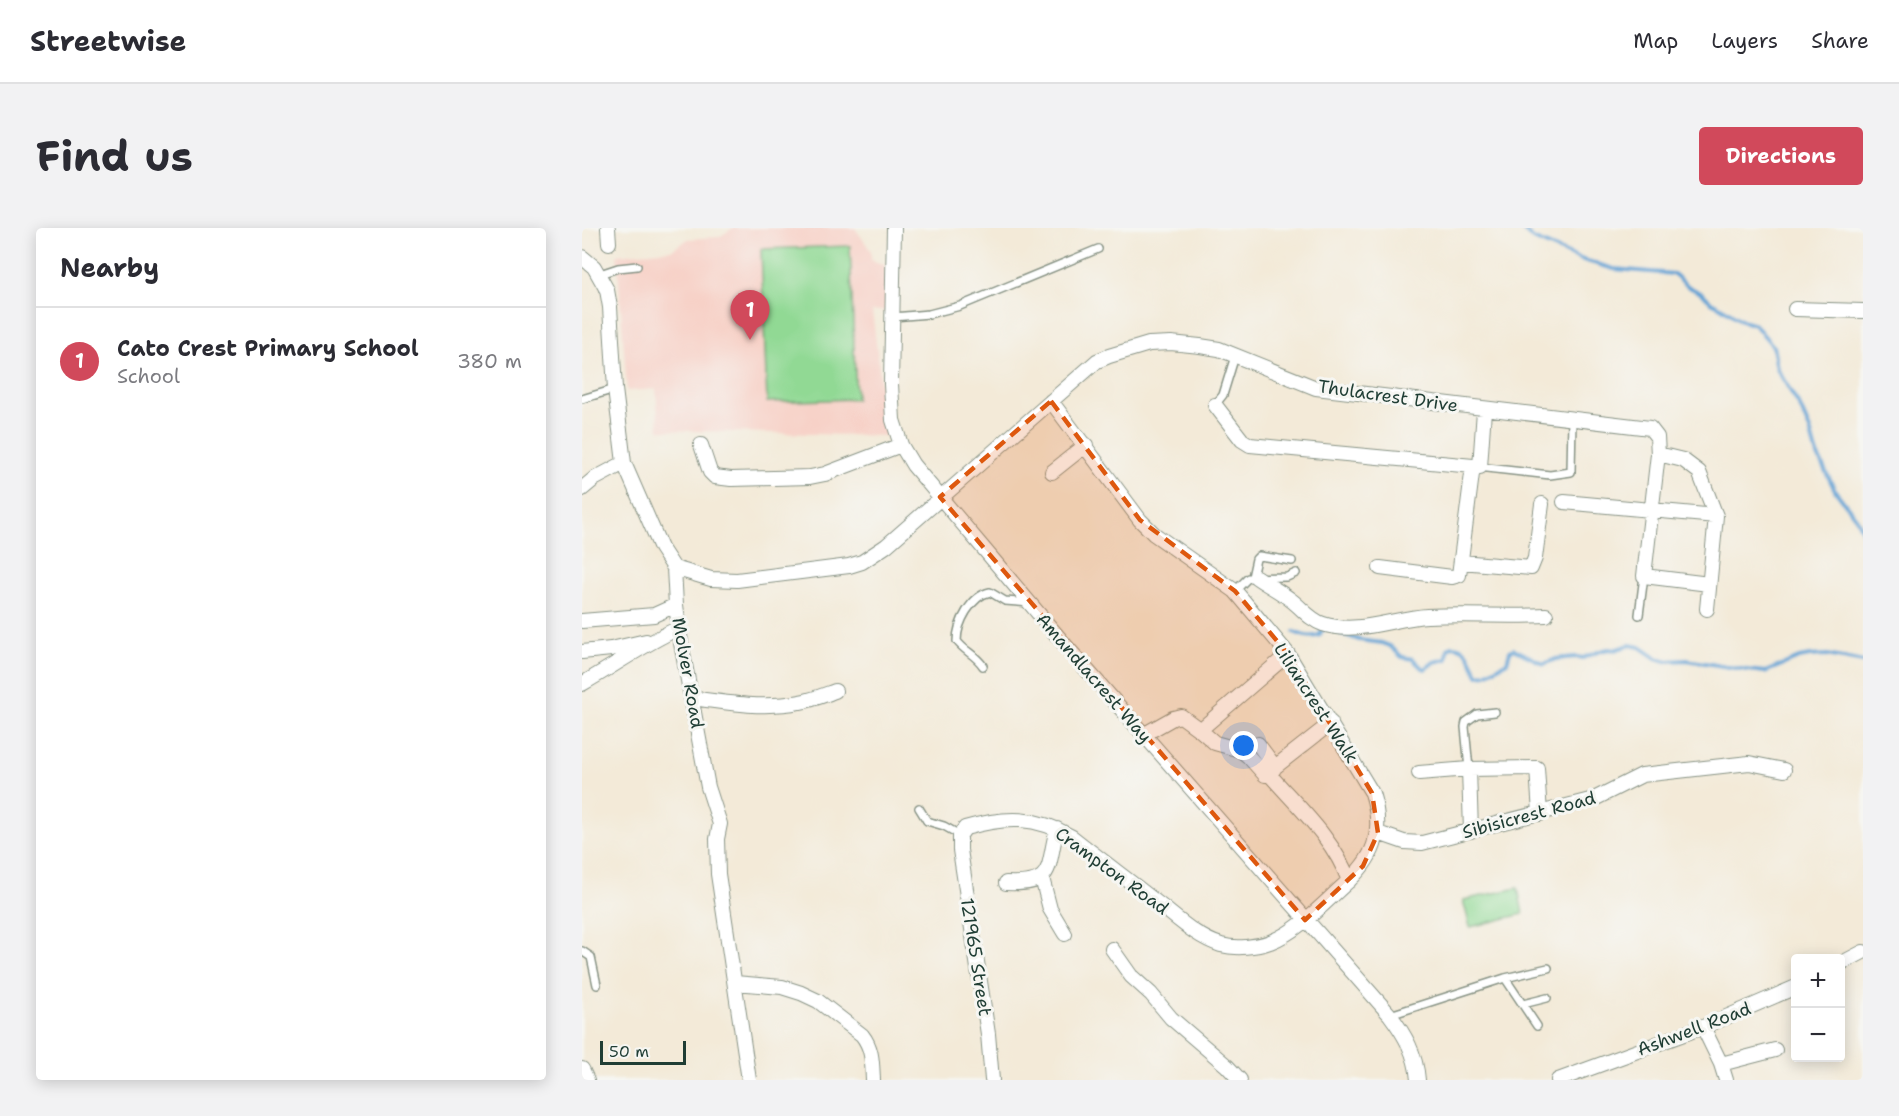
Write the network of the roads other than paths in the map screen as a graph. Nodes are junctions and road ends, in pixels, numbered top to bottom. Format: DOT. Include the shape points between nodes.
graph roads {
  1 [pos="608,228"];
  2 [pos="894,228"];
  3 [pos="609,243"];
  4 [pos="1098,249"];
  5 [pos="582,257"];
  6 [pos="637,267"];
  7 [pos="600,274"];
  8 [pos="1795,309"];
  9 [pos="1863,311"];
  10 [pos="893,317"];
  11 [pos="1235,356"];
  12 [pos="615,388"];
  13 [pos="582,399"];
  14 [pos="1051,401"];
  15 [pos="1215,405"];
  16 [pos="1484,410"];
  17 [pos="1572,419"];
  18 [pos="701,445"];
  19 [pos="901,445"];
  20 [pos="1086,445"];
  21 [pos="1658,454"];
  22 [pos="624,463"];
  23 [pos="1476,467"];
  24 [pos="1052,472"];
  25 [pos="582,489"];
  26 [pos="940,497"];
  27 [pos="1564,502"];
  28 [pos="1542,504"];
  29 [pos="1652,510"];
  30 [pos="1716,516"];
  31 [pos="1292,561"];
  32 [pos="1461,562"];
  33 [pos="674,568"];
  34 [pos="1380,568"];
  35 [pos="1296,573"];
  36 [pos="1644,576"];
  37 [pos="1254,577"];
  38 [pos="1709,584"];
  39 [pos="1235,591"];
  40 [pos="1030,603"];
  41 [pos="676,605"];
  42 [pos="1707,609"];
  43 [pos="1546,615"];
  44 [pos="1639,615"];
  45 [pos="582,621"];
  46 [pos="679,628"];
  47 [pos="654,639"];
  48 [pos="582,652"];
  49 [pos="1288,654"];
  50 [pos="983,666"];
  51 [pos="582,684"];
  52 [pos="836,691"];
  53 [pos="692,698"];
  54 [pos="1495,712"];
  55 [pos="1331,723"];
  56 [pos="1200,730"];
  57 [pos="1143,735"];
  58 [pos="1258,744"];
  59 [pos="1469,769"];
  60 [pos="1784,770"];
  61 [pos="1273,771"];
  62 [pos="1419,773"];
  63 [pos="919,808"];
  64 [pos="1540,814"];
  65 [pos="1057,829"];
  66 [pos="1471,831"];
  67 [pos="1378,833"];
  68 [pos="960,835"];
  69 [pos="1042,878"];
  70 [pos="1349,881"];
  71 [pos="1006,883"];
  72 [pos="1305,920"];
  73 [pos="1065,934"];
  74 [pos="1112,949"];
  75 [pos="582,951"];
  76 [pos="1863,952"];
  77 [pos="1845,961"];
  78 [pos="1548,968"];
  79 [pos="1505,978"];
  80 [pos="735,983"];
  81 [pos="597,985"];
  82 [pos="1791,989"];
  83 [pos="1547,998"];
  84 [pos="1522,1004"];
  85 [pos="1390,1015"];
  86 [pos="1537,1026"];
  87 [pos="1703,1027"];
  88 [pos="1775,1050"];
  89 [pos="1721,1064"];
  90 [pos="582,1069"];
  91 [pos="587,1080"];
  92 [pos="749,1080"];
  93 [pos="873,1080"];
  94 [pos="992,1080"];
  95 [pos="1240,1080"];
  96 [pos="1418,1080"];
  97 [pos="1558,1080"];
  98 [pos="1726,1080"];
  1 -- 3 [label="street"];
  2 -- 10 [label="street, Amandlacrest Way"];
  4 -- 10 [label="lane" via="960,306"];
  5 -- 7 [label="street"];
  6 -- 7 [label="lane"];
  7 -- 12 [label="street, Molver Road" via="610,307"];
  8 -- 9 [label="street"];
  10 -- 19 [label="street, Amandlacrest Way" via="893,420"];
  11 -- 14 [label="street, Thulacrest Drive" via="1200,346 1149,344 1097,361"];
  11 -- 15 [label="lane" via="1223,395"];
  11 -- 16 [label="street, Thulacrest Drive" via="1316,388"];
  12 -- 13 [label="lane"];
  12 -- 22 [label="street, Molver Road"];
  14 -- 20 [label="street, Liliancrest Walk"];
  14 -- 26 [label="street, Thulacrest Drive"];
  15 -- 23 [label="street" via="1250,445"];
  16 -- 17 [label="street, Thulacrest Drive"];
  16 -- 23 [label="street"];
  17 -- 21 [label="street, Thulacrest Drive" via="1650,428 1657,437"];
  17 -- 23 [label="lane" via="1571,472 1550,475"];
  18 -- 19 [label="street" via="710,472 715,477 731,479 810,477"];
  19 -- 26 [label="street, Amandlacrest Way"];
  20 -- 24 [label="street"];
  20 -- 39 [label="street, Liliancrest Walk" via="1154,534"];
  21 -- 29 [label="street"];
  21 -- 30 [label="street" via="1683,460 1699,472"];
  22 -- 25 [label="street"];
  22 -- 33 [label="street, Molver Road"];
  23 -- 32 [label="street"];
  26 -- 33 [label="street, Thulacrest Drive" via="874,556 849,566 737,580 711,579"];
  26 -- 40 [label="street, Amandlacrest Way"];
  27 -- 29 [label="street"];
  28 -- 32 [label="street" via="1531,568"];
  29 -- 30 [label="street"];
  29 -- 36 [label="street"];
  30 -- 38 [label="street"];
  31 -- 37 [label="lane" via="1260,556"];
  32 -- 34 [label="street" via="1459,575 1454,577"];
  33 -- 41 [label="street, Molver Road"];
  35 -- 37 [label="lane" via="1287,577"];
  36 -- 38 [label="street"];
  36 -- 44 [label="lane"];
  37 -- 39 [label="lane"];
  37 -- 43 [label="street" via="1290,598 1320,624 1331,626 1389,623 1425,616"];
  38 -- 42 [label="street"];
  39 -- 49 [label="street, Liliancrest Walk"];
  40 -- 50 [label="lane" via="1011,603 990,592 971,605 957,641"];
  40 -- 57 [label="street, Amandlacrest Way"];
  41 -- 45 [label="street" via="654,615"];
  41 -- 46 [label="street, Molver Road"];
  46 -- 47 [label="street"];
  46 -- 53 [label="street, Molver Road"];
  47 -- 48 [label="street"];
  47 -- 51 [label="street"];
  49 -- 55 [label="street, Liliancrest Walk"];
  49 -- 56 [label="street"];
  52 -- 53 [label="street" via="781,704"];
  53 -- 80 [label="street, Molver Road" via="708,787 720,824 718,874"];
  54 -- 59 [label="lane" via="1477,714 1466,722"];
  55 -- 61 [label="street"];
  55 -- 67 [label="street, Liliancrest Walk" via="1372,794"];
  56 -- 57 [label="street" via="1181,716"];
  56 -- 61 [label="street" via="1215,743 1240,750 1265,775"];
  57 -- 72 [label="street, Amandlacrest Way"];
  58 -- 61 [label="street"];
  59 -- 62 [label="street"];
  59 -- 64 [label="street" via="1536,768"];
  59 -- 66 [label="street"];
  60 -- 64 [label="street, Sibisicrest Road" via="1749,763 1642,775 1605,795"];
  61 -- 70 [label="street" via="1343,864"];
  63 -- 68 [label="lane" via="927,821"];
  64 -- 66 [label="street, Sibisicrest Road"];
  65 -- 68 [label="street, Crampton Road" via="1035,821 1009,820 965,828"];
  65 -- 69 [label="street"];
  65 -- 72 [label="street, Crampton Road" via="1195,931 1220,945 1268,943"];
  66 -- 67 [label="street, Sibisicrest Road" via="1417,844"];
  67 -- 70 [label="street, Liliancrest Walk" via="1368,859"];
  68 -- 94 [label="street, 121965 Street"];
  69 -- 71 [label="street" via="1030,883"];
  69 -- 73 [label="street" via="1050,909"];
  70 -- 72 [label="street, Liliancrest Walk"];
  72 -- 85 [label="street, Amandlacrest Way"];
  74 -- 95 [label="street" via="1131,976 1171,1018"];
  75 -- 81 [label="lane" via="591,957"];
  76 -- 77 [label="street"];
  78 -- 79 [label="lane"];
  79 -- 84 [label="lane"];
  79 -- 85 [label="lane"];
  80 -- 92 [label="street, Molver Road"];
  80 -- 93 [label="street" via="792,990 818,1001 868,1042"];
  82 -- 87 [label="street, Ashwell Road"];
  83 -- 84 [label="lane"];
  84 -- 86 [label="lane"];
  85 -- 96 [label="street, Amandlacrest Way" via="1412,1050"];
  87 -- 89 [label="street"];
  87 -- 97 [label="street, Ashwell Road"];
  88 -- 89 [label="street"];
  89 -- 98 [label="street"];
  90 -- 91 [label="street"];
}
